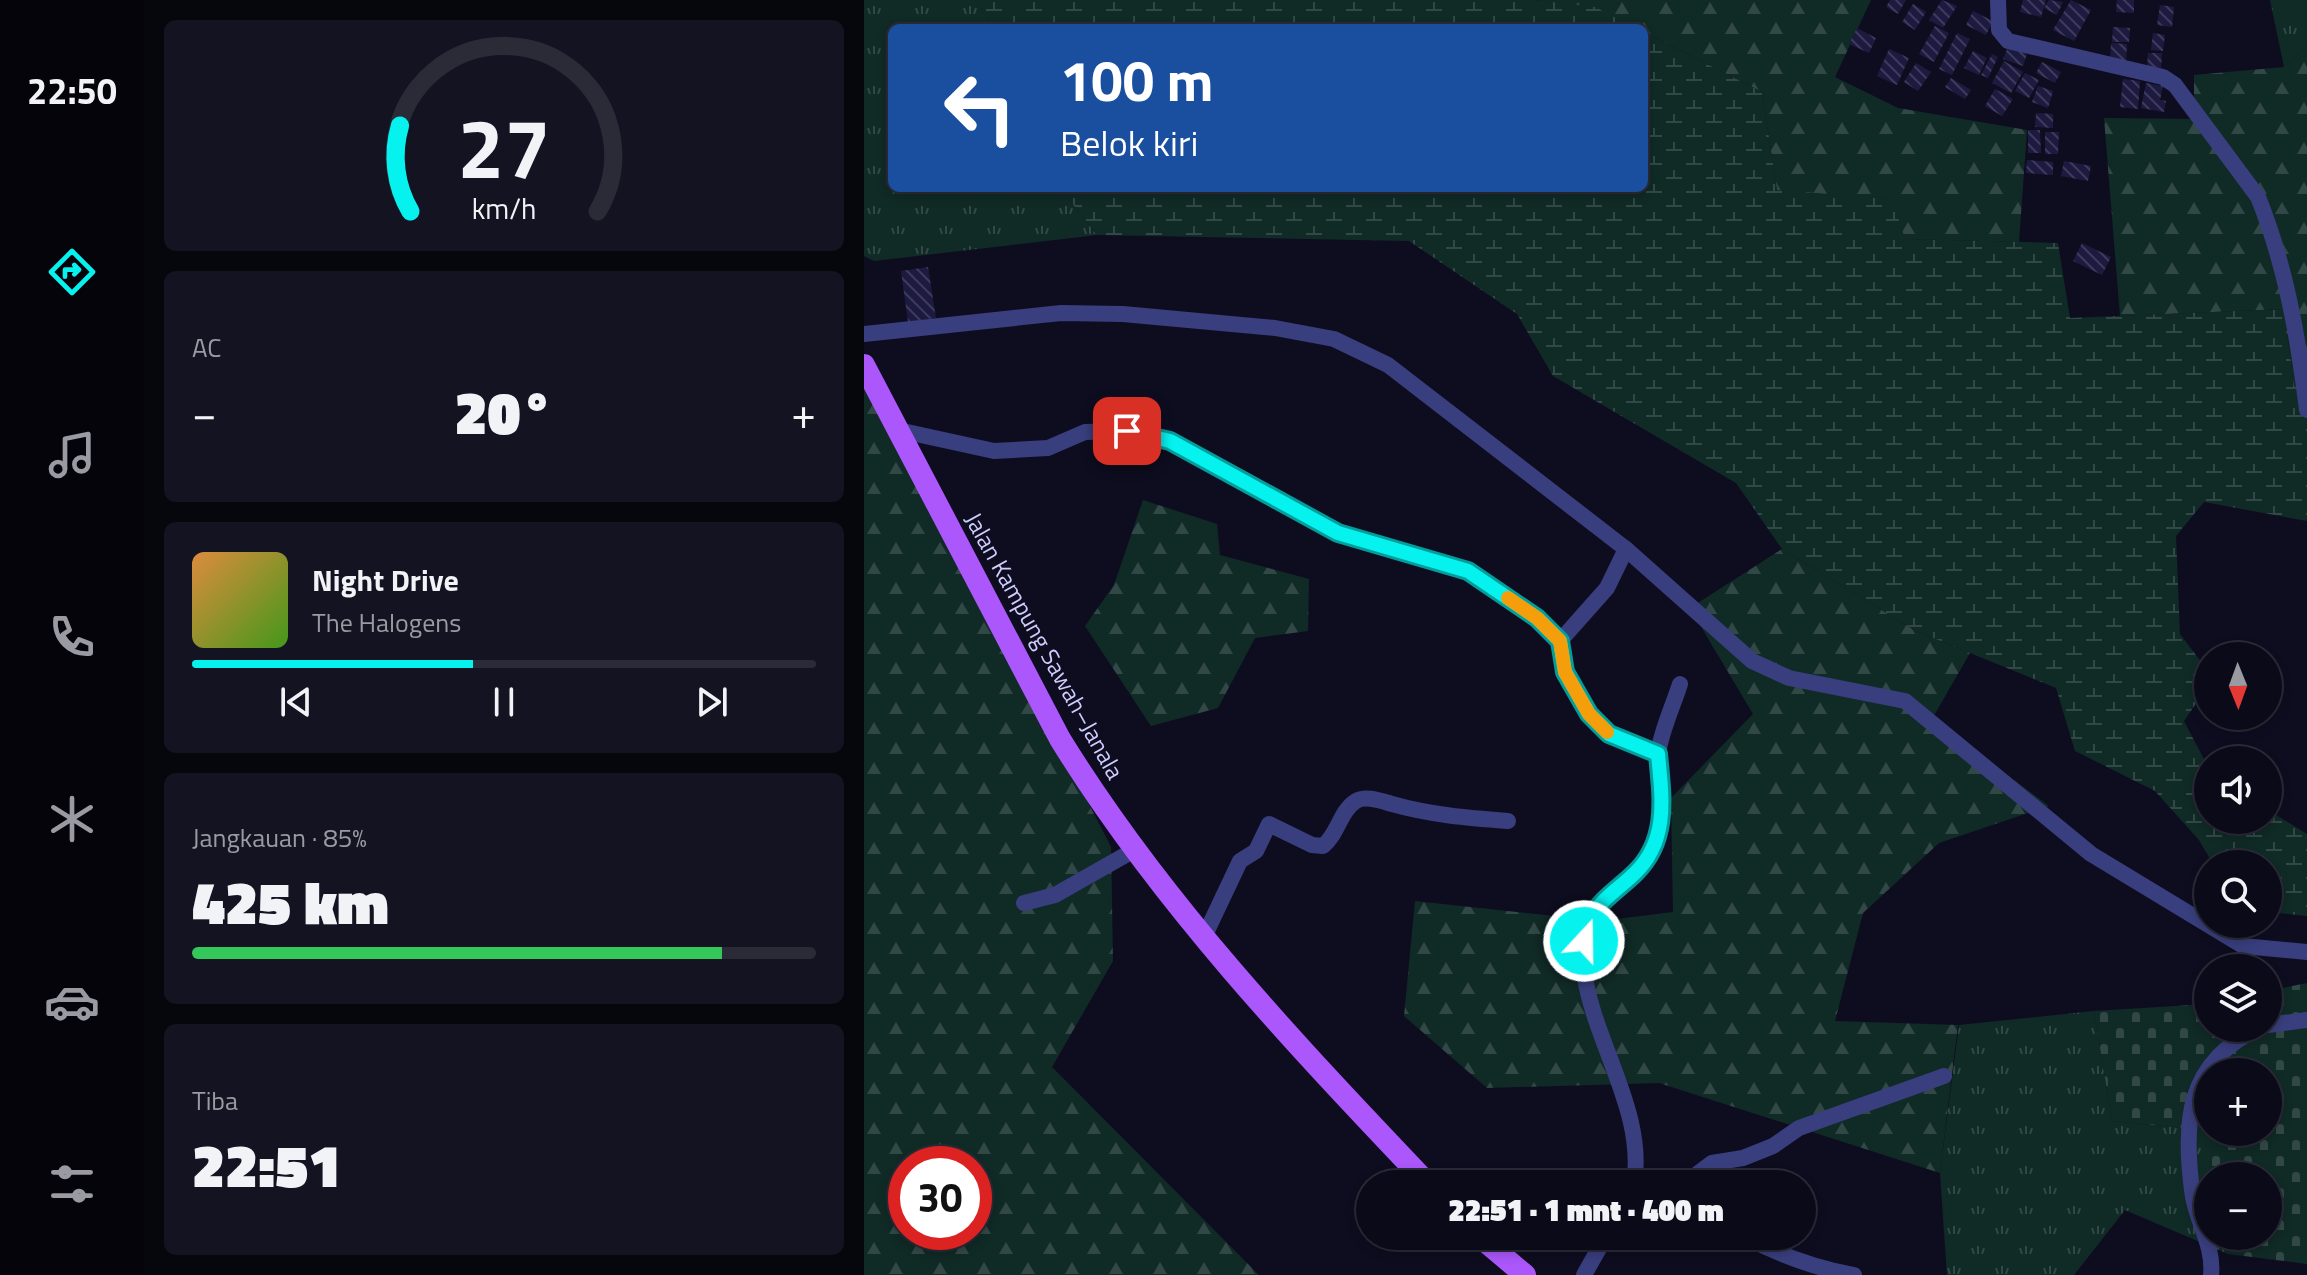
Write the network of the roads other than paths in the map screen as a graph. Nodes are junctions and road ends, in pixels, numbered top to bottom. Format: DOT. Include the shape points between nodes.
graph roads {
  1 [pos="1998,0"];
  2 [pos="864,334"];
  3 [pos="864,365"];
  4 [pos="2307,410"];
  5 [pos="898,430"];
  6 [pos="1626,549"];
  7 [pos="1560,641"];
  8 [pos="1680,684"];
  9 [pos="1658,754"];
  10 [pos="1508,821"];
  11 [pos="1136,849"];
  12 [pos="1024,903"];
  13 [pos="1204,937"];
  14 [pos="2307,952"];
  15 [pos="2307,1020"];
  16 [pos="2282,1023"];
  17 [pos="2232,1042"];
  18 [pos="1944,1076"];
  19 [pos="1415,1170"];
  20 [pos="1636,1170"];
  21 [pos="1703,1170"];
  22 [pos="1496,1250"];
  23 [pos="1598,1250"];
  24 [pos="1770,1250"];
  25 [pos="1525,1275"];
  26 [pos="1584,1275"];
  27 [pos="1854,1275"];
  28 [pos="2211,1275"];
  1 -- 4 [label="street" via="1999,30 2008,41 2163,77 2175,85 2258,197 2290,294"];
  2 -- 6 [label="street" via="1061,313 1275,328 1334,339 1388,365"];
  3 -- 5 [label="main road, Jalan Kampung Sawah–Janala"];
  5 -- 7 [label="street" via="994,451 1048,448 1085,432 1127,431 1170,441 1338,533 1468,571 1537,618"];
  5 -- 11 [label="main road, Jalan Kampung Sawah–Janala" via="1060,739"];
  6 -- 7 [label="street" via="1607,588"];
  6 -- 14 [label="street" via="1752,661 1789,678 1905,701 2091,854 2243,946"];
  7 -- 9 [label="street" via="1565,672 1589,714 1609,734"];
  8 -- 9 [label="street"];
  9 -- 20 [label="street" via="1663,811 1656,843 1637,872 1601,900 1584,941 1589,995 1633,1131"];
  10 -- 13 [label="street" via="1431,815 1370,798 1349,807 1323,846 1269,824 1256,851 1240,861"];
  11 -- 12 [label="street" via="1055,895"];
  11 -- 13 [label="main road, Jalan Kampung Sawah–Janala"];
  13 -- 19 [label="main road, Jalan Kampung Sawah–Janala"];
  15 -- 16 [label="street"];
  17 -- 28 [label="street" via="2209,1063 2191,1114 2193,1198 2212,1260"];
  18 -- 21 [label="street" via="1799,1128 1773,1146"];
  22 -- 25 [label="main road"];
  23 -- 26 [label="street"];
  24 -- 27 [label="street"];
}
